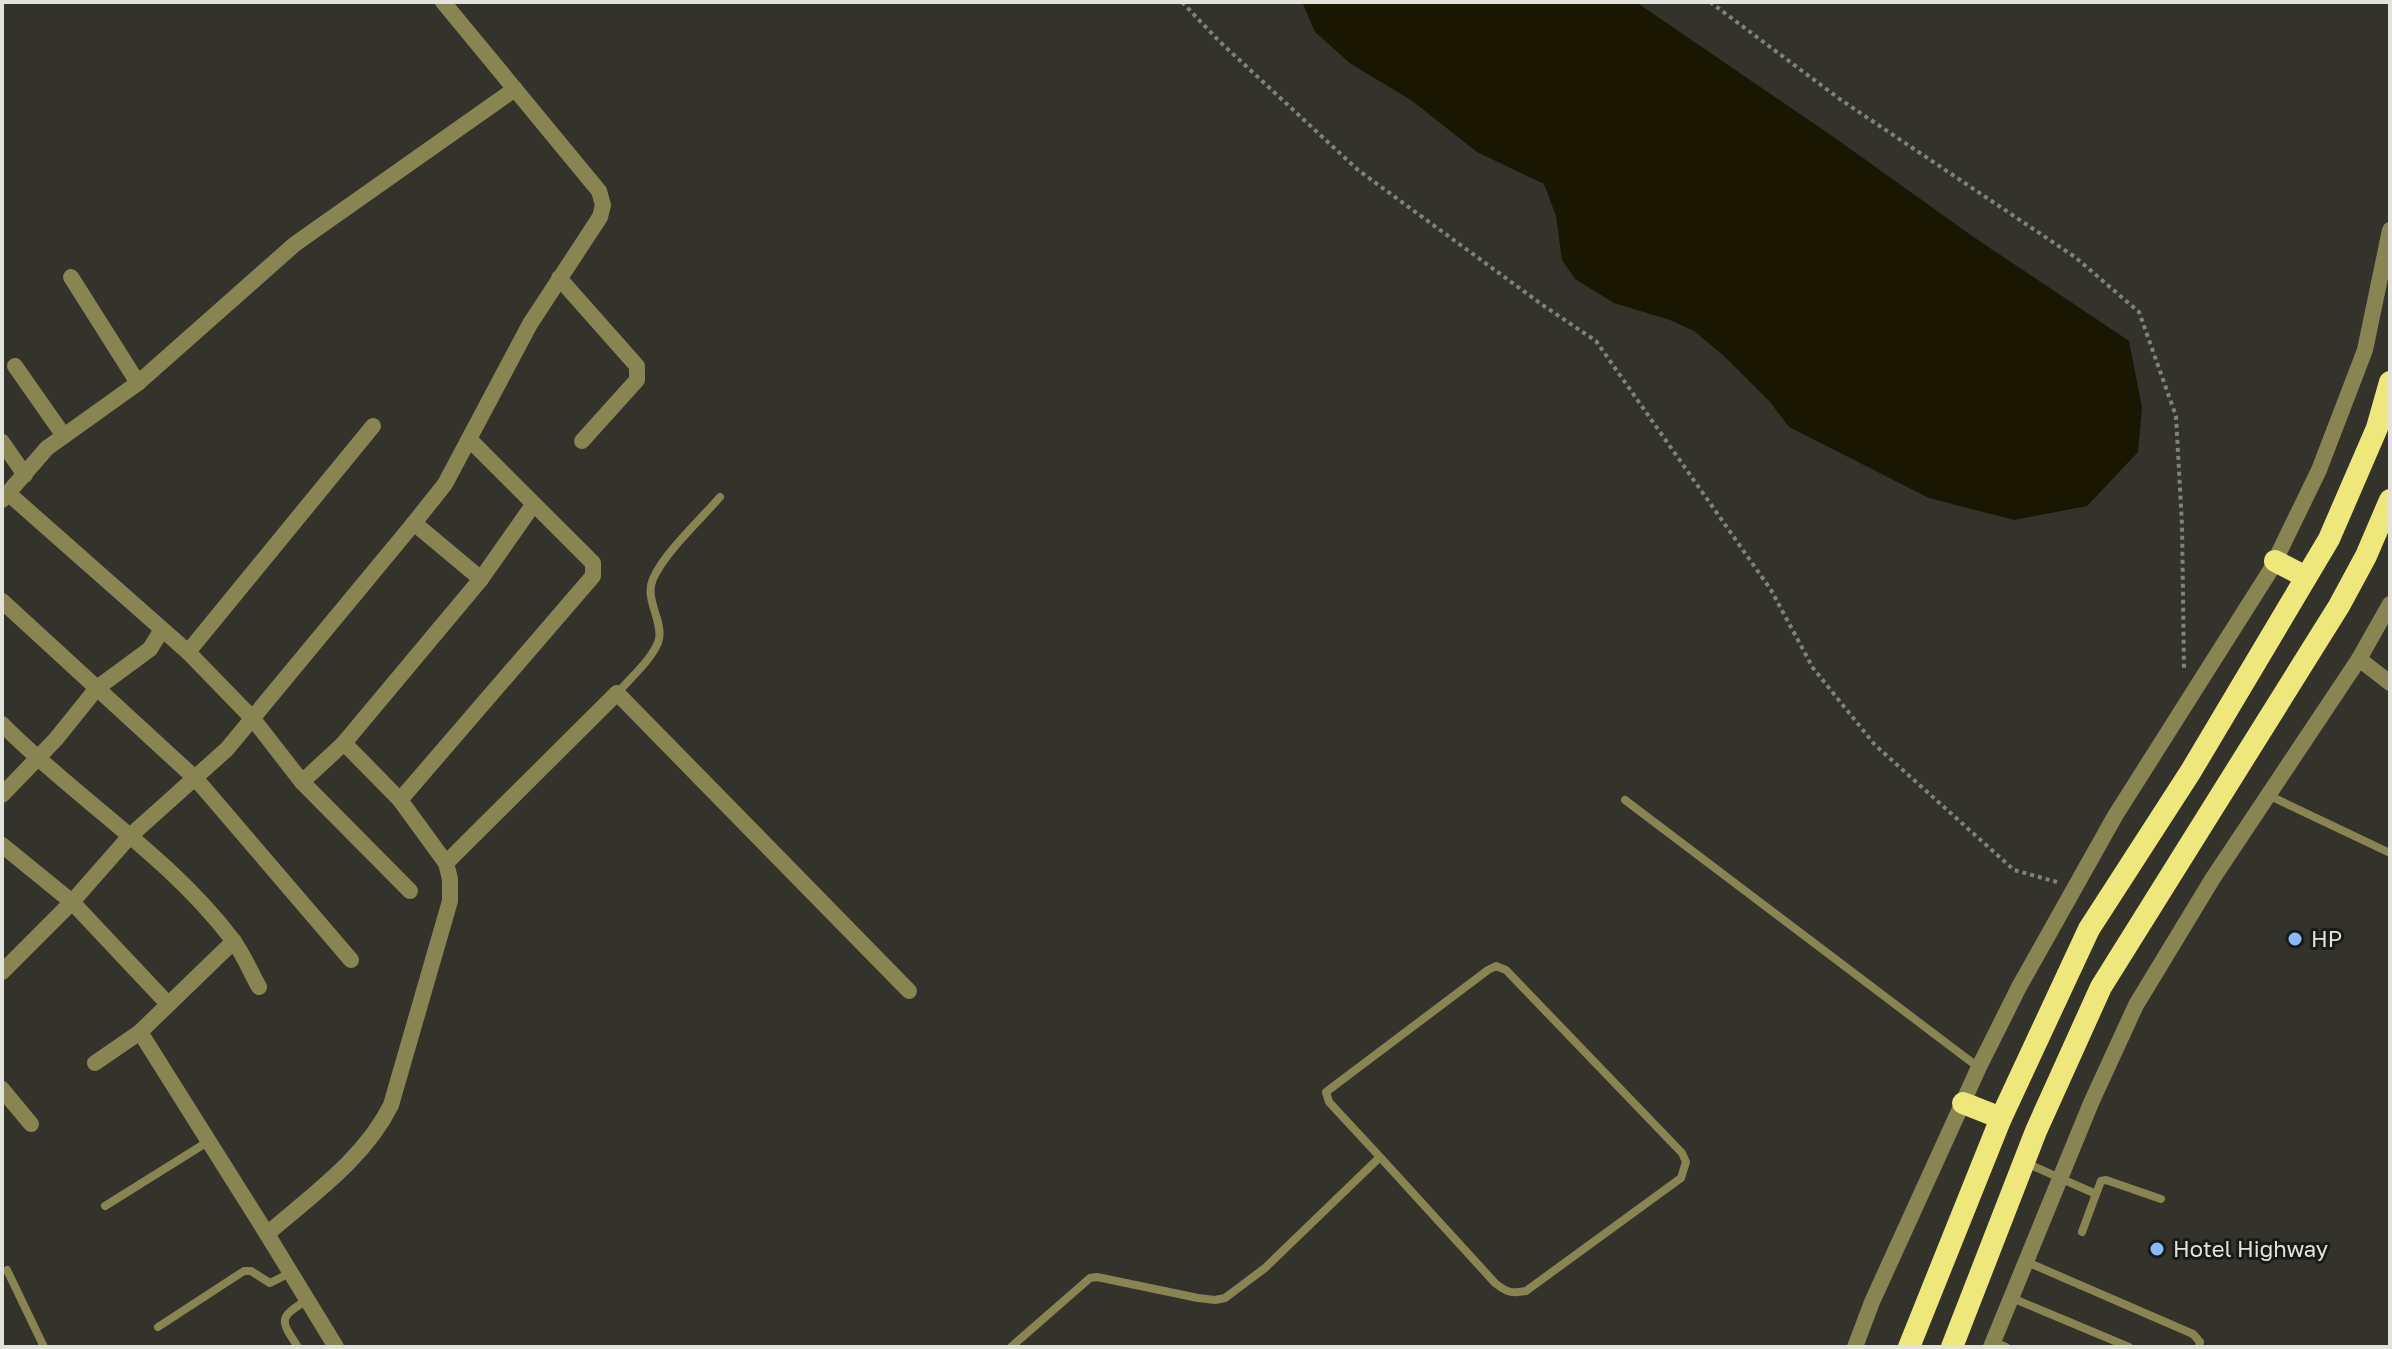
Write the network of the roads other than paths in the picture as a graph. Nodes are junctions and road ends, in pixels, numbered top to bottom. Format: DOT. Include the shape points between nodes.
graph roads {
  1 [pos="443,2"];
  2 [pos="515,89"];
  3 [pos="2390,230"];
  4 [pos="71,277"];
  5 [pos="559,278"];
  6 [pos="15,366"];
  7 [pos="2390,382"];
  8 [pos="138,383"];
  9 [pos="373,426"];
  10 [pos="64,436"];
  11 [pos="469,439"];
  12 [pos="582,441"];
  13 [pos="2,442"];
  14 [pos="25,475"];
  15 [pos="6,497"];
  16 [pos="720,497"];
  17 [pos="2390,500"];
  18 [pos="533,505"];
  19 [pos="414,523"];
  20 [pos="2275,561"];
  21 [pos="2306,577"];
  22 [pos="481,579"];
  23 [pos="2,601"];
  24 [pos="2390,604"];
  25 [pos="161,631"];
  26 [pos="188,652"];
  27 [pos="2359,659"];
  28 [pos="2390,683"];
  29 [pos="97,688"];
  30 [pos="617,693"];
  31 [pos="253,719"];
  32 [pos="2,724"];
  33 [pos="344,743"];
  34 [pos="36,759"];
  35 [pos="196,779"];
  36 [pos="302,782"];
  37 [pos="2,795"];
  38 [pos="2267,795"];
  39 [pos="400,800"];
  40 [pos="1625,800"];
  41 [pos="130,836"];
  42 [pos="2,845"];
  43 [pos="2390,853"];
  44 [pos="446,863"];
  45 [pos="410,891"];
  46 [pos="72,902"];
  47 [pos="234,941"];
  48 [pos="351,960"];
  49 [pos="2,972"];
  50 [pos="259,987"];
  51 [pos="909,991"];
  52 [pos="168,1004"];
  53 [pos="140,1032"];
  54 [pos="95,1063"];
  55 [pos="1979,1067"];
  56 [pos="2,1089"];
  57 [pos="1963,1103"];
  58 [pos="2001,1118"];
  59 [pos="31,1124"];
  60 [pos="209,1141"];
  61 [pos="1380,1157"];
  62 [pos="2024,1162"];
  63 [pos="2061,1178"];
  64 [pos="2096,1194"];
  65 [pos="2161,1199"];
  66 [pos="105,1206"];
  67 [pos="2082,1232"];
  68 [pos="267,1234"];
  69 [pos="2027,1262"];
  70 [pos="7,1270"];
  71 [pos="290,1272"];
  72 [pos="2012,1298"];
  73 [pos="307,1300"];
  74 [pos="1923,1317"];
  75 [pos="158,1327"];
  76 [pos="1997,1345"];
  77 [pos="332,1346"];
  78 [pos="44,1347"];
  79 [pos="298,1347"];
  80 [pos="1011,1347"];
  81 [pos="1855,1347"];
  82 [pos="1903,1347"];
  83 [pos="1909,1347"];
  84 [pos="1952,1347"];
  85 [pos="2129,1347"];
  86 [pos="2199,1347"];
  1 -- 2 [label="street"];
  2 -- 5 [label="street" via="599,191 603,205"];
  2 -- 8 [label="street" via="295,244"];
  3 -- 20 [label="street" via="2365,350 2319,470"];
  4 -- 8 [label="street"];
  5 -- 11 [label="street"];
  5 -- 12 [label="street" via="637,366 637,380"];
  6 -- 10 [label="street"];
  7 -- 21 [label="highway" via="2377,428 2329,539"];
  8 -- 10 [label="street"];
  9 -- 26 [label="street"];
  10 -- 14 [label="street"];
  11 -- 18 [label="street"];
  11 -- 19 [label="street" via="445,484"];
  13 -- 14 [label="street"];
  14 -- 15 [label="street"];
  15 -- 25 [label="street"];
  16 -- 30 [label="lane" via="652,581 660,636 656,648"];
  17 -- 62 [label="highway" via="2331,619 2101,987"];
  18 -- 22 [label="street"];
  18 -- 39 [label="street" via="593,563 593,576"];
  19 -- 22 [label="street"];
  19 -- 31 [label="street"];
  20 -- 21 [label="highway"];
  20 -- 55 [label="street" via="2115,816"];
  21 -- 58 [label="highway" via="2089,929"];
  22 -- 33 [label="street"];
  23 -- 29 [label="street"];
  24 -- 27 [label="street"];
  25 -- 26 [label="street"];
  25 -- 29 [label="street" via="150,649"];
  26 -- 31 [label="street"];
  27 -- 28 [label="street"];
  27 -- 38 [label="street"];
  29 -- 34 [label="street"];
  29 -- 35 [label="street"];
  30 -- 44 [label="street"];
  30 -- 51 [label="street"];
  31 -- 35 [label="street"];
  31 -- 36 [label="street"];
  32 -- 34 [label="street"];
  33 -- 36 [label="street"];
  33 -- 39 [label="street"];
  34 -- 37 [label="street"];
  34 -- 41 [label="street"];
  35 -- 41 [label="street"];
  35 -- 48 [label="street"];
  36 -- 45 [label="street"];
  38 -- 43 [label="lane"];
  38 -- 63 [label="street" via="2136,1005"];
  39 -- 44 [label="street"];
  40 -- 55 [label="lane"];
  41 -- 46 [label="street"];
  41 -- 47 [label="street" via="193,893"];
  42 -- 46 [label="street"];
  44 -- 68 [label="street" via="450,901 391,1105 365,1146"];
  46 -- 49 [label="street"];
  46 -- 52 [label="street"];
  47 -- 50 [label="street"];
  47 -- 52 [label="street"];
  52 -- 53 [label="street"];
  53 -- 54 [label="street"];
  53 -- 60 [label="street"];
  55 -- 57 [label="street"];
  56 -- 59 [label="street"];
  57 -- 58 [label="highway"];
  57 -- 81 [label="street"];
  58 -- 74 [label="highway"];
  60 -- 66 [label="lane"];
  60 -- 68 [label="street"];
  61 -- 61 [label="lane" via="1495,1283 1514,1293 1526,1291 1681,1178 1686,1162 1506,970 1496,966 1326,1092 1329,1102"];
  61 -- 80 [label="lane" via="1265,1268 1225,1298 1090,1278"];
  62 -- 63 [label="lane"];
  62 -- 84 [label="highway"];
  63 -- 64 [label="lane"];
  63 -- 69 [label="street"];
  64 -- 65 [label="lane" via="2106,1180"];
  64 -- 67 [label="lane"];
  68 -- 71 [label="street"];
  69 -- 72 [label="street"];
  69 -- 86 [label="lane" via="2193,1334"];
  70 -- 78 [label="lane"];
  71 -- 73 [label="street"];
  71 -- 75 [label="lane" via="270,1283 244,1271"];
  72 -- 76 [label="street"];
  72 -- 85 [label="lane"];
  73 -- 77 [label="street"];
  73 -- 79 [label="lane" via="283,1319"];
  74 -- 82 [label="highway"];
  74 -- 83 [label="highway"];
}
